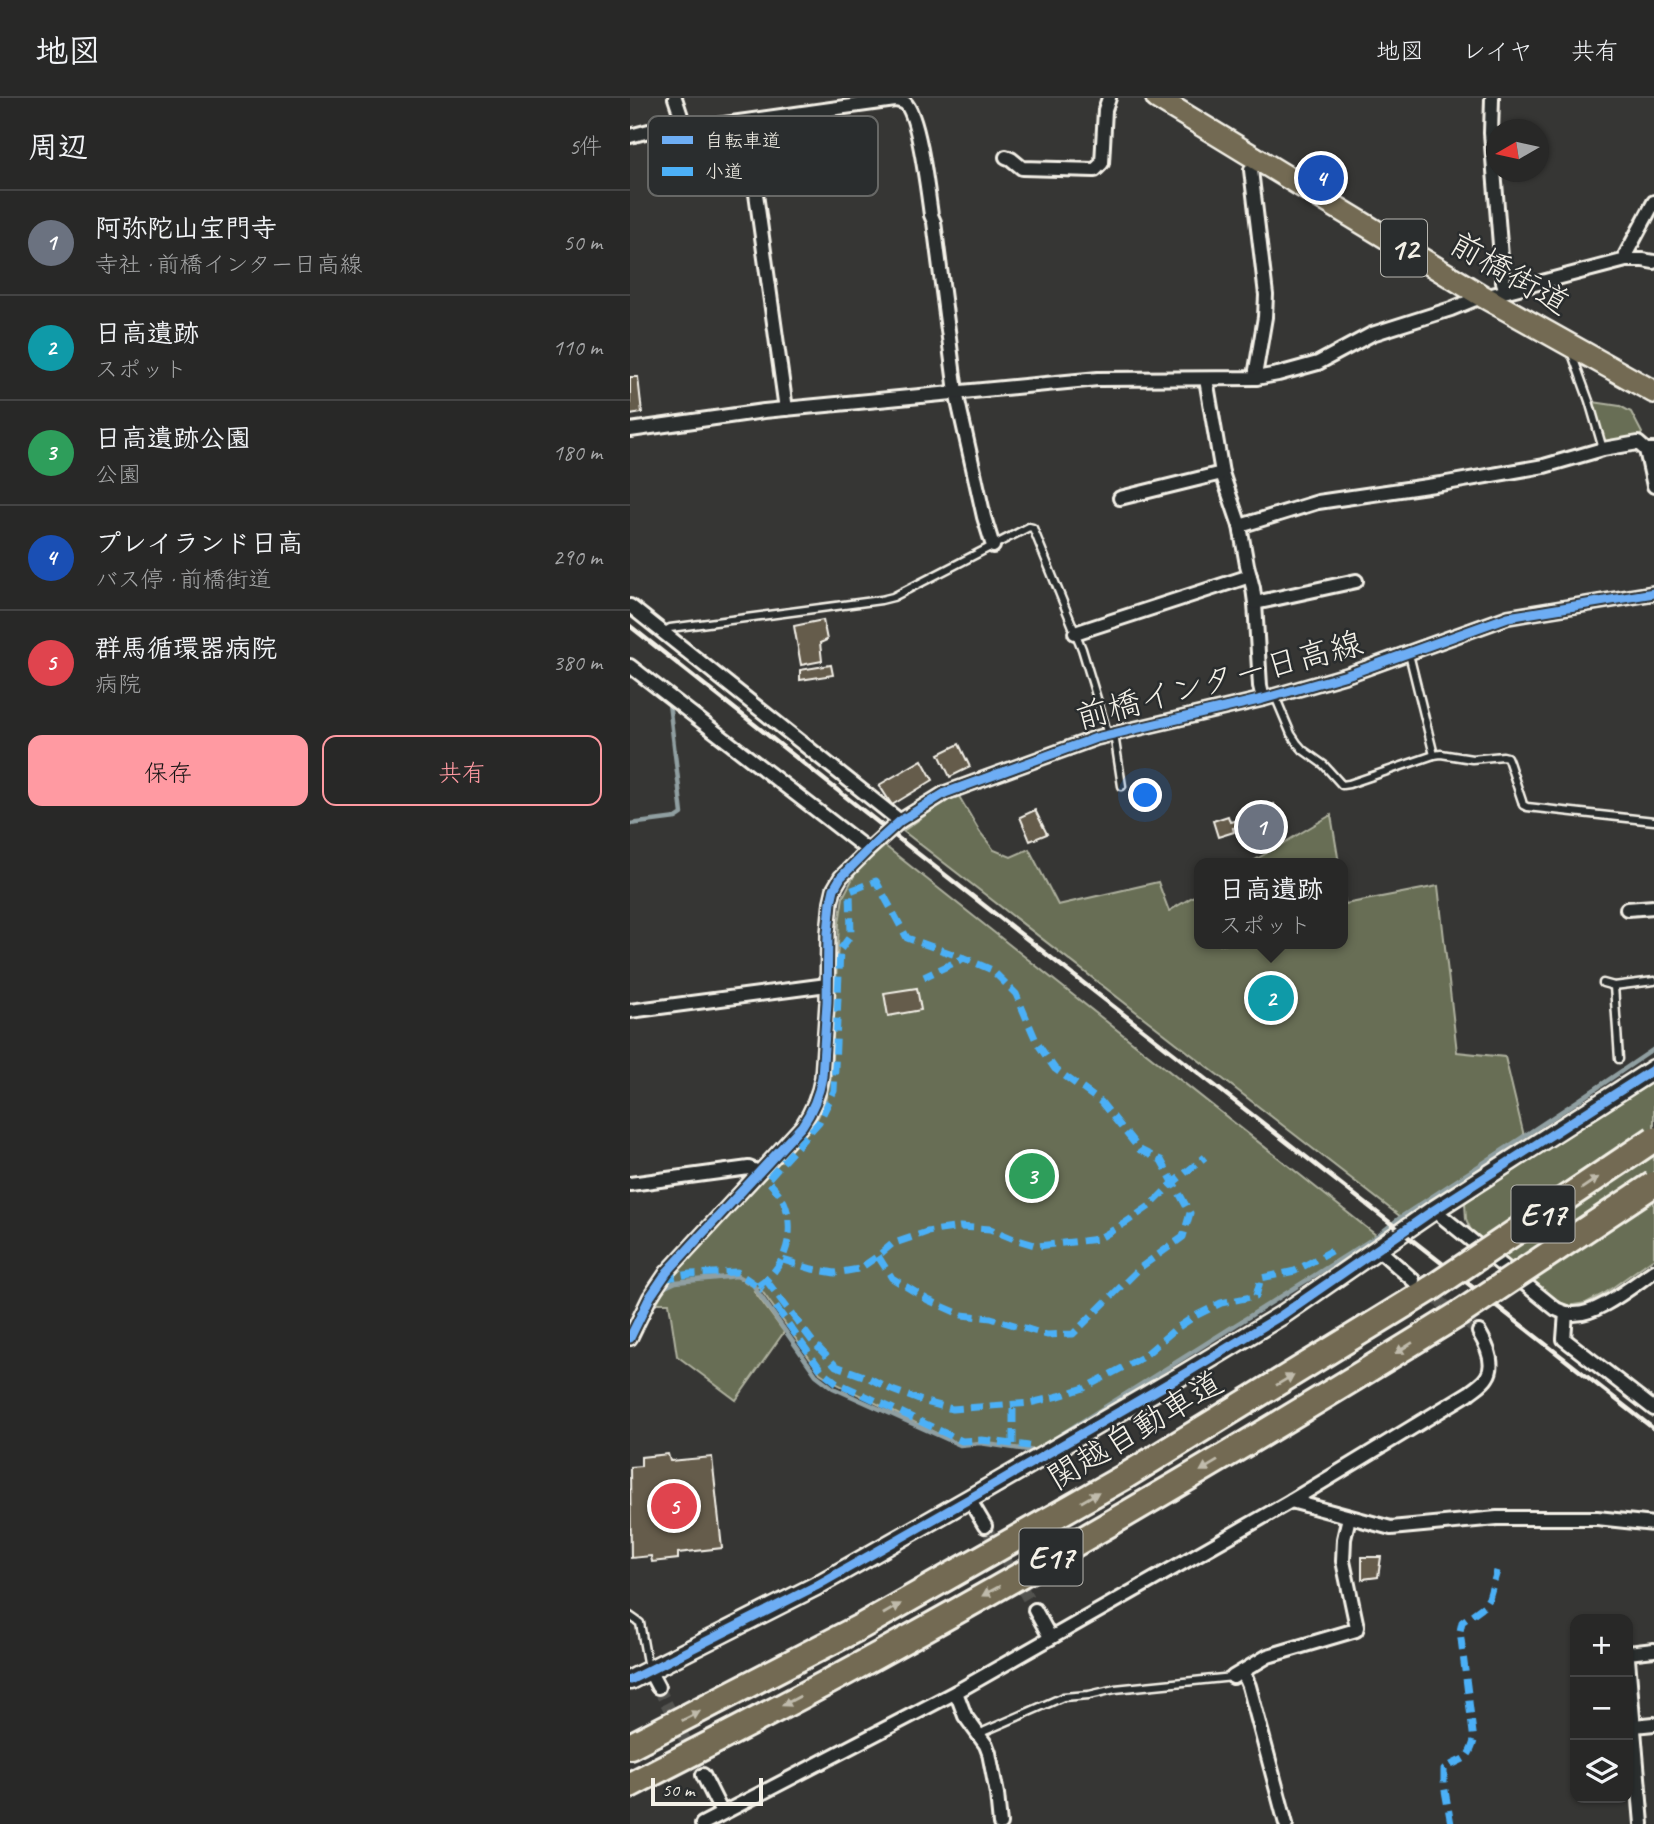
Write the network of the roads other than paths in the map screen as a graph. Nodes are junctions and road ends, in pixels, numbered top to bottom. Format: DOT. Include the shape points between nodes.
graph roads {
  1 [pos="675,98"];
  2 [pos="1109,98"];
  3 [pos="1157,98"];
  4 [pos="1492,98"];
  5 [pos="680,116"];
  6 [pos="787,116"];
  7 [pos="648,131"];
  8 [pos="630,136"];
  9 [pos="1006,158"];
  10 [pos="1256,158"];
  11 [pos="756,196"];
  12 [pos="1654,202"];
  13 [pos="1626,260"];
  14 [pos="1654,262"];
  15 [pos="1506,291"];
  16 [pos="1484,297"];
  17 [pos="1568,343"];
  18 [pos="1256,378"];
  19 [pos="1206,379"];
  20 [pos="956,392"];
  21 [pos="1654,392"];
  22 [pos="786,409"];
  23 [pos="630,430"];
  24 [pos="1603,449"];
  25 [pos="1650,450"];
  26 [pos="1222,473"];
  27 [pos="1654,486"];
  28 [pos="1119,498"];
  29 [pos="1240,526"];
  30 [pos="993,546"];
  31 [pos="1250,576"];
  32 [pos="1356,581"];
  33 [pos="1654,593"];
  34 [pos="1255,603"];
  35 [pos="630,606"];
  36 [pos="663,632"];
  37 [pos="1075,633"];
  38 [pos="1409,654"];
  39 [pos="630,666"];
  40 [pos="1269,698"];
  41 [pos="1111,735"];
  42 [pos="1434,755"];
  43 [pos="1122,786"];
  44 [pos="900,821"];
  45 [pos="1654,821"];
  46 [pos="868,850"];
  47 [pos="1654,907"];
  48 [pos="1627,909"];
  49 [pos="1654,981"];
  50 [pos="1603,983"];
  51 [pos="827,985"];
  52 [pos="1614,986"];
  53 [pos="630,1011"];
  54 [pos="1619,1059"];
  55 [pos="1654,1069"];
  56 [pos="1654,1139"];
  57 [pos="759,1172"];
  58 [pos="630,1184"];
  59 [pos="1654,1184"];
  60 [pos="1434,1210"];
  61 [pos="1378,1249"];
  62 [pos="1654,1270"];
  63 [pos="1422,1284"];
  64 [pos="1566,1313"];
  65 [pos="634,1317"];
  66 [pos="1479,1332"];
  67 [pos="630,1338"];
  68 [pos="1654,1409"];
  69 [pos="969,1500"];
  70 [pos="1291,1501"];
  71 [pos="1349,1517"];
  72 [pos="1654,1524"];
  73 [pos="985,1526"];
  74 [pos="1035,1610"];
  75 [pos="630,1616"];
  76 [pos="1050,1637"];
  77 [pos="1654,1650"];
  78 [pos="1633,1652"];
  79 [pos="649,1670"];
  80 [pos="1237,1675"];
  81 [pos="1630,1677"];
  82 [pos="630,1680"];
  83 [pos="657,1687"];
  84 [pos="956,1692"];
  85 [pos="1654,1724"];
  86 [pos="1634,1726"];
  87 [pos="979,1735"];
  88 [pos="630,1746"];
  89 [pos="703,1775"];
  90 [pos="630,1785"];
  91 [pos="722,1813"];
  92 [pos="702,1824"];
  93 [pos="1000,1824"];
  94 [pos="1286,1824"];
  95 [pos="1643,1824"];
  1 -- 5 [label="street"];
  2 -- 9 [label="street" via="1102,163 1095,170 1022,168"];
  3 -- 10 [label="main road, 前橋街道 / 12"];
  4 -- 15 [label="street" via="1491,133"];
  6 -- 20 [label="street" via="895,100 908,106 934,222"];
  7 -- 8 [label="street"];
  10 -- 16 [label="main road, 前橋街道 / 12"];
  10 -- 18 [label="street" via="1251,170 1266,295"];
  11 -- 22 [label="street"];
  12 -- 13 [label="street"];
  13 -- 14 [label="street"];
  13 -- 15 [label="street"];
  15 -- 16 [label="street"];
  16 -- 17 [label="main road, 前橋街道 / 12"];
  16 -- 18 [label="street" via="1372,334 1318,363"];
  17 -- 21 [label="main road, 前橋街道 / 12"];
  17 -- 24 [label="lane"];
  18 -- 19 [label="street"];
  19 -- 20 [label="street" via="1098,379"];
  19 -- 26 [label="street"];
  20 -- 22 [label="street"];
  20 -- 30 [label="street"];
  22 -- 23 [label="street"];
  24 -- 25 [label="street" via="1638,443"];
  24 -- 29 [label="street" via="1544,466 1318,502"];
  25 -- 27 [label="street"];
  26 -- 28 [label="street"];
  26 -- 29 [label="street"];
  29 -- 31 [label="street"];
  30 -- 36 [label="lane" via="881,600"];
  30 -- 37 [label="lane" via="1032,528"];
  31 -- 34 [label="street"];
  31 -- 37 [label="street"];
  32 -- 34 [label="street"];
  33 -- 38 [label="street, 前橋インター日高線" via="1508,617"];
  34 -- 40 [label="street" via="1259,671"];
  35 -- 36 [label="street"];
  36 -- 44 [label="street"];
  37 -- 41 [label="lane"];
  38 -- 40 [label="street, 前橋インター日高線"];
  38 -- 42 [label="lane"];
  39 -- 46 [label="street"];
  40 -- 41 [label="street, 前橋インター日高線"];
  40 -- 42 [label="lane" via="1297,743 1342,785"];
  41 -- 43 [label="lane"];
  41 -- 44 [label="street, 前橋インター日高線" via="952,789"];
  42 -- 45 [label="lane" via="1507,757 1527,807"];
  44 -- 46 [label="street, 前橋インター日高線"];
  46 -- 51 [label="street, 前橋インター日高線" via="841,877 832,895"];
  47 -- 48 [label="street"];
  49 -- 52 [label="lane"];
  50 -- 52 [label="lane"];
  51 -- 53 [label="street"];
  51 -- 57 [label="street, 前橋インター日高線" via="817,1098 802,1125"];
  52 -- 54 [label="lane"];
  55 -- 60 [label="street"];
  63 -- 56 [label="highway, 関越自動車道 / E17, one-way, bridge"];
  57 -- 58 [label="street" via="749,1168"];
  57 -- 65 [label="street, 前橋インター日高線" via="678,1259"];
  59 -- 90 [label="highway, 関越自動車道 / E17, one-way, bridge" via="1462,1312 1141,1507 876,1656"];
  60 -- 61 [label="street"];
  60 -- 64 [label="street"];
  61 -- 63 [label="street"];
  61 -- 69 [label="street" via="1282,1315"];
  62 -- 64 [label="street" via="1605,1304 1587,1312"];
  88 -- 63 [label="highway, 関越自動車道 / E17, one-way" via="862,1626 1112,1484"];
  64 -- 68 [label="street" via="1564,1339"];
  65 -- 67 [label="street, 前橋インター日高線"];
  66 -- 70 [label="street" via="1490,1358 1486,1380"];
  69 -- 73 [label="street"];
  69 -- 79 [label="street" via="816,1586"];
  70 -- 71 [label="street"];
  70 -- 76 [label="street"];
  71 -- 72 [label="street" via="1391,1528 1497,1518 1597,1518"];
  71 -- 80 [label="street" via="1343,1561 1356,1630 1268,1656"];
  74 -- 76 [label="street"];
  75 -- 79 [label="lane" via="639,1623"];
  76 -- 84 [label="street"];
  77 -- 78 [label="street"];
  79 -- 82 [label="street"];
  79 -- 83 [label="street"];
  80 -- 87 [label="lane" via="1063,1697"];
  80 -- 94 [label="street" via="1247,1679"];
  81 -- 86 [label="street"];
  84 -- 87 [label="street"];
  84 -- 91 [label="street"];
  85 -- 86 [label="street"];
  86 -- 95 [label="street"];
  87 -- 93 [label="street" via="989,1753"];
  89 -- 91 [label="street"];
  91 -- 92 [label="street"];
}
